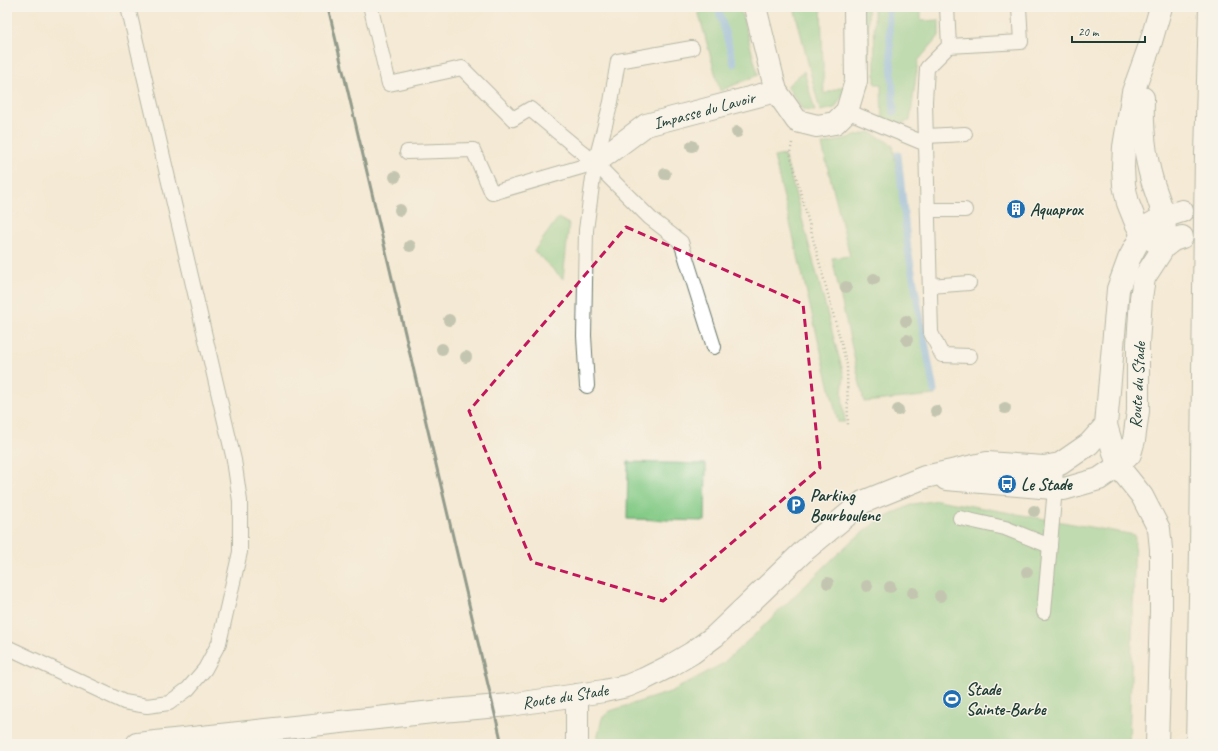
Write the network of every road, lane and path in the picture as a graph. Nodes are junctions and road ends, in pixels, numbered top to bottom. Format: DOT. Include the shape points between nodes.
graph roads {
  1 [pos="128,7"];
  2 [pos="755,7"];
  3 [pos="855,7"];
  4 [pos="947,7"];
  5 [pos="1019,7"];
  6 [pos="1161,7"];
  7 [pos="1210,7"];
  8 [pos="371,9"];
  9 [pos="1150,45"];
  10 [pos="949,46"];
  11 [pos="692,48"];
  12 [pos="776,91"];
  13 [pos="847,111"];
  14 [pos="797,121"];
  15 [pos="965,134"];
  16 [pos="926,140"];
  17 [pos="407,152"];
  18 [pos="595,163"];
  19 [pos="928,210"];
  20 [pos="965,210"];
  21 [pos="1173,214"];
  22 [pos="1142,234"];
  23 [pos="1173,242"];
  24 [pos="969,282"];
  25 [pos="930,286"];
  26 [pos="714,347"];
  27 [pos="970,356"];
  28 [pos="587,386"];
  29 [pos="1106,425"];
  30 [pos="848,427"];
  31 [pos="1056,465"];
  32 [pos="1118,466"];
  33 [pos="925,477"];
  34 [pos="1056,488"];
  35 [pos="960,518"];
  36 [pos="1050,546"];
  37 [pos="1044,612"];
  38 [pos="7,647"];
  39 [pos="577,695"];
  40 [pos="137,744"];
  41 [pos="577,744"];
  42 [pos="1157,744"];
  43 [pos="1197,744"];
  1 -- 38 [label="lane" via="234,460 240,501 240,552 219,643 205,669 188,689 169,702 147,706 124,702"];
  2 -- 12 [label="main road"];
  3 -- 13 [label="main road" via="856,81"];
  4 -- 10 [label="lane"];
  5 -- 10 [label="lane" via="1021,42"];
  6 -- 9 [label="main road"];
  7 -- 43 [label="main road, bridge"];
  8 -- 18 [label="lane" via="389,84 462,68 512,119 530,109"];
  9 -- 21 [label="main road" via="1142,93 1142,129 1150,175 1160,202"];
  9 -- 22 [label="main road" via="1132,92 1123,167 1128,203"];
  10 -- 16 [label="lane" via="927,68"];
  11 -- 18 [label="lane" via="618,61 611,102"];
  12 -- 14 [label="main road"];
  12 -- 18 [label="main road, Impasse du Lavoir" via="646,125"];
  13 -- 14 [label="main road" via="835,123 817,126"];
  13 -- 16 [label="lane"];
  14 -- 30 [label="path" via="790,153 847,366"];
  15 -- 16 [label="lane"];
  16 -- 19 [label="lane"];
  17 -- 18 [label="lane" via="472,150 492,194"];
  18 -- 26 [label="lane" via="650,218 681,242"];
  18 -- 28 [label="lane" via="586,230 584,336"];
  19 -- 20 [label="lane"];
  19 -- 25 [label="lane"];
  21 -- 22 [label="main road, Route du Stade" via="1151,224"];
  21 -- 23 [label="main road" via="1165,228"];
  22 -- 23 [label="main road"];
  22 -- 29 [label="main road, Route du Stade" via="1118,289"];
  23 -- 32 [label="main road, Route du Stade" via="1144,278 1138,344 1138,411 1134,440 1130,454"];
  24 -- 25 [label="lane"];
  25 -- 27 [label="lane" via="931,333 942,355"];
  29 -- 31 [label="main road, Route du Stade" via="1089,444"];
  29 -- 32 [label="main road"];
  31 -- 33 [label="main road, Route du Stade" via="1044,468 987,463"];
  31 -- 34 [label="lane"];
  32 -- 34 [label="main road, Route du Stade" via="1099,479 1064,489"];
  32 -- 42 [label="main road" via="1142,496 1159,529 1161,611"];
  33 -- 34 [label="main road, Route du Stade"];
  33 -- 39 [label="main road, Route du Stade" via="863,502 853,509 692,653 627,686"];
  34 -- 36 [label="lane"];
  35 -- 36 [label="lane" via="1005,528"];
  36 -- 37 [label="lane"];
  39 -- 40 [label="main road, Route du Stade" via="510,705"];
  39 -- 41 [label="main road"];
}
